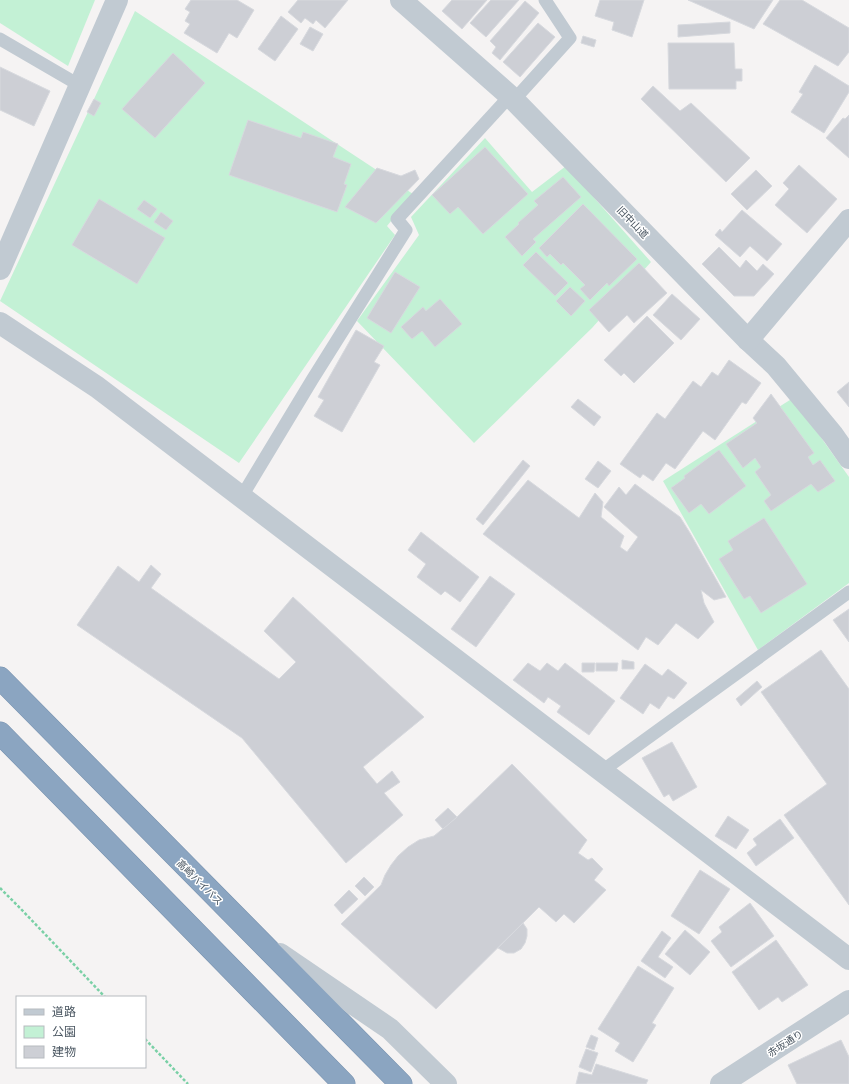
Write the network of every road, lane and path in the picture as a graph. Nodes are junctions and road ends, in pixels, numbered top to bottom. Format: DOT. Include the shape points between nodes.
graph roads {
  1 [pos="117,0"];
  2 [pos="401,0"];
  3 [pos="544,0"];
  4 [pos="0,40"];
  5 [pos="79,85"];
  6 [pos="512,98"];
  7 [pos="849,220"];
  8 [pos="0,270"];
  9 [pos="0,323"];
  10 [pos="748,340"];
  11 [pos="849,458"];
  12 [pos="242,496"];
  13 [pos="849,592"];
  14 [pos="0,678"];
  15 [pos="0,733"];
  16 [pos="602,771"];
  17 [pos="0,888"];
  18 [pos="253,935"];
  19 [pos="849,959"];
  20 [pos="104,996"];
  21 [pos="849,1001"];
  22 [pos="146,1040"];
  23 [pos="188,1084"];
  24 [pos="344,1084"];
  25 [pos="401,1084"];
  26 [pos="446,1084"];
  27 [pos="721,1084"];
  1 -- 5 [label="street"];
  2 -- 6 [label="street, 旧中山道"];
  3 -- 6 [label="lane" via="570,38"];
  4 -- 5 [label="lane"];
  5 -- 8 [label="street"];
  6 -- 10 [label="street, 旧中山道"];
  6 -- 12 [label="lane" via="397,219 406,230"];
  7 -- 10 [label="street"];
  9 -- 12 [label="street" via="97,387"];
  10 -- 11 [label="street, 旧中山道" via="776,366"];
  12 -- 16 [label="street"];
  13 -- 16 [label="lane"];
  14 -- 18 [label="highway, 高崎バイパス"];
  15 -- 24 [label="highway"];
  16 -- 19 [label="street"];
  17 -- 20 [label="path"];
  18 -- 25 [label="highway, 高崎バイパス"];
  18 -- 26 [label="street" via="390,1030"];
  21 -- 27 [label="street, 赤坂通り"];
  22 -- 23 [label="path"];
}
